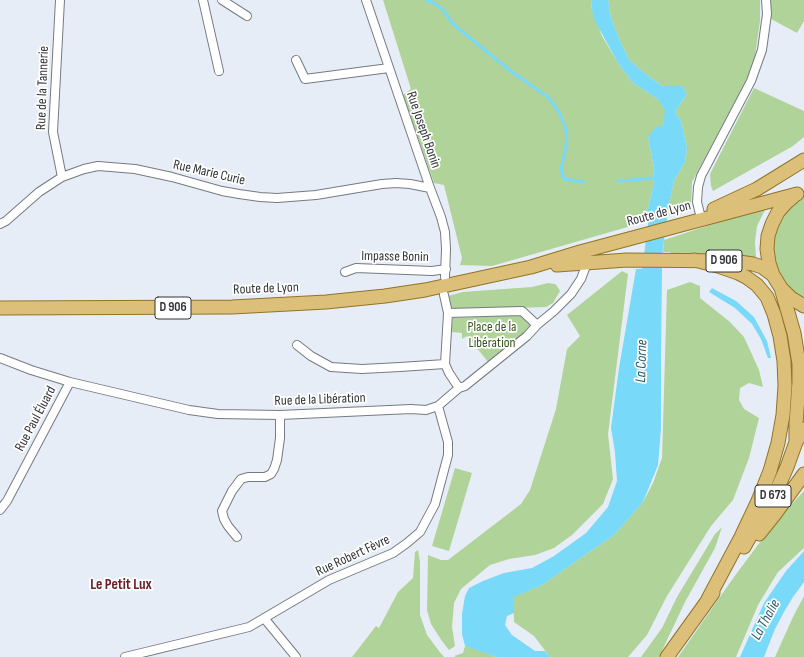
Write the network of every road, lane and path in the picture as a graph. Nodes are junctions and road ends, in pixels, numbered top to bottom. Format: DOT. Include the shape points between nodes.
graph roads {
  1 [pos="60,0"];
  2 [pos="203,0"];
  3 [pos="222,0"];
  4 [pos="366,0"];
  5 [pos="766,0"];
  6 [pos="247,16"];
  7 [pos="296,60"];
  8 [pos="389,68"];
  9 [pos="219,71"];
  10 [pos="804,160"];
  11 [pos="62,177"];
  12 [pos="430,188"];
  13 [pos="800,192"];
  14 [pos="700,214"];
  15 [pos="0,224"];
  16 [pos="584,257"];
  17 [pos="694,260"];
  18 [pos="345,272"];
  19 [pos="445,273"];
  20 [pos="773,275"];
  21 [pos="781,288"];
  22 [pos="444,295"];
  23 [pos="804,306"];
  24 [pos="0,308"];
  25 [pos="448,313"];
  26 [pos="537,325"];
  27 [pos="297,345"];
  28 [pos="0,358"];
  29 [pos="445,364"];
  30 [pos="70,382"];
  31 [pos="460,388"];
  32 [pos="438,406"];
  33 [pos="280,415"];
  34 [pos="804,429"];
  35 [pos="796,442"];
  36 [pos="804,474"];
  37 [pos="0,510"];
  38 [pos="238,537"];
  39 [pos="744,547"];
  40 [pos="708,599"];
  41 [pos="264,618"];
  42 [pos="125,657"];
  43 [pos="296,657"];
  44 [pos="667,657"];
  1 -- 11 [label="street, Rue de la Tannerie" via="53,132"];
  2 -- 9 [label="street"];
  3 -- 6 [label="street"];
  4 -- 8 [label="street, Rue Joseph Bonin"];
  5 -- 14 [label="street" via="762,50 751,81 701,176 697,202"];
  7 -- 8 [label="street" via="305,79"];
  8 -- 12 [label="street, Rue Joseph Bonin"];
  10 -- 14 [label="main road" via="757,189"];
  11 -- 12 [label="street, Rue Marie Curie" via="98,166 136,169 239,194 277,198 396,183"];
  11 -- 15 [label="street, Rue Marie Curie"];
  12 -- 19 [label="street, Rue Joseph Bonin" via="445,232"];
  13 -- 16 [label="main road, Route de Lyon / D 906" via="626,240"];
  13 -- 20 [label="main road" via="786,202 778,212 768,236 767,250"];
  14 -- 16 [label="main road" via="599,242"];
  16 -- 17 [label="main road, Route de Lyon / D 906"];
  16 -- 24 [label="main road, Route de Lyon / D 906" via="425,290 326,302 232,307"];
  16 -- 26 [label="street, Rue de la Libération" via="581,279 571,294"];
  17 -- 20 [label="main road, Route de Lyon / D 906" via="753,264"];
  17 -- 40 [label="main road" via="738,273 757,285 767,297 774,314 784,361 783,415 770,471 743,532"];
  18 -- 19 [label="street, Impasse Bonin" via="356,268"];
  20 -- 21 [label="main road"];
  21 -- 23 [label="main road"];
  21 -- 35 [label="main road, D 673" via="794,333 799,364"];
  22 -- 25 [label="street"];
  25 -- 26 [label="street" via="522,311"];
  25 -- 29 [label="street"];
  26 -- 31 [label="street, Rue de la Libération" via="527,336"];
  27 -- 29 [label="street" via="332,367 377,368"];
  28 -- 30 [label="street, Rue de la Libération"];
  29 -- 31 [label="street"];
  30 -- 33 [label="street, Rue de la Libération" via="189,410 218,414"];
  30 -- 37 [label="street, Rue Paul Éluard"];
  31 -- 32 [label="street, Rue de la Libération"];
  32 -- 33 [label="street, Rue de la Libération" via="426,410"];
  32 -- 41 [label="street, Rue Robert Fèvre" via="448,442 448,455 435,504 420,532 393,553 329,580"];
  33 -- 38 [label="street" via="277,460 271,474 241,479 222,511 228,526"];
  34 -- 35 [label="main road, D 673"];
  35 -- 39 [label="main road, D 673" via="787,467"];
  36 -- 39 [label="main road" via="765,527"];
  39 -- 40 [label="main road, D 673"];
  40 -- 44 [label="main road, D 673"];
  41 -- 42 [label="street, Rue Robert Fèvre" via="249,627"];
  41 -- 43 [label="street"];
}
